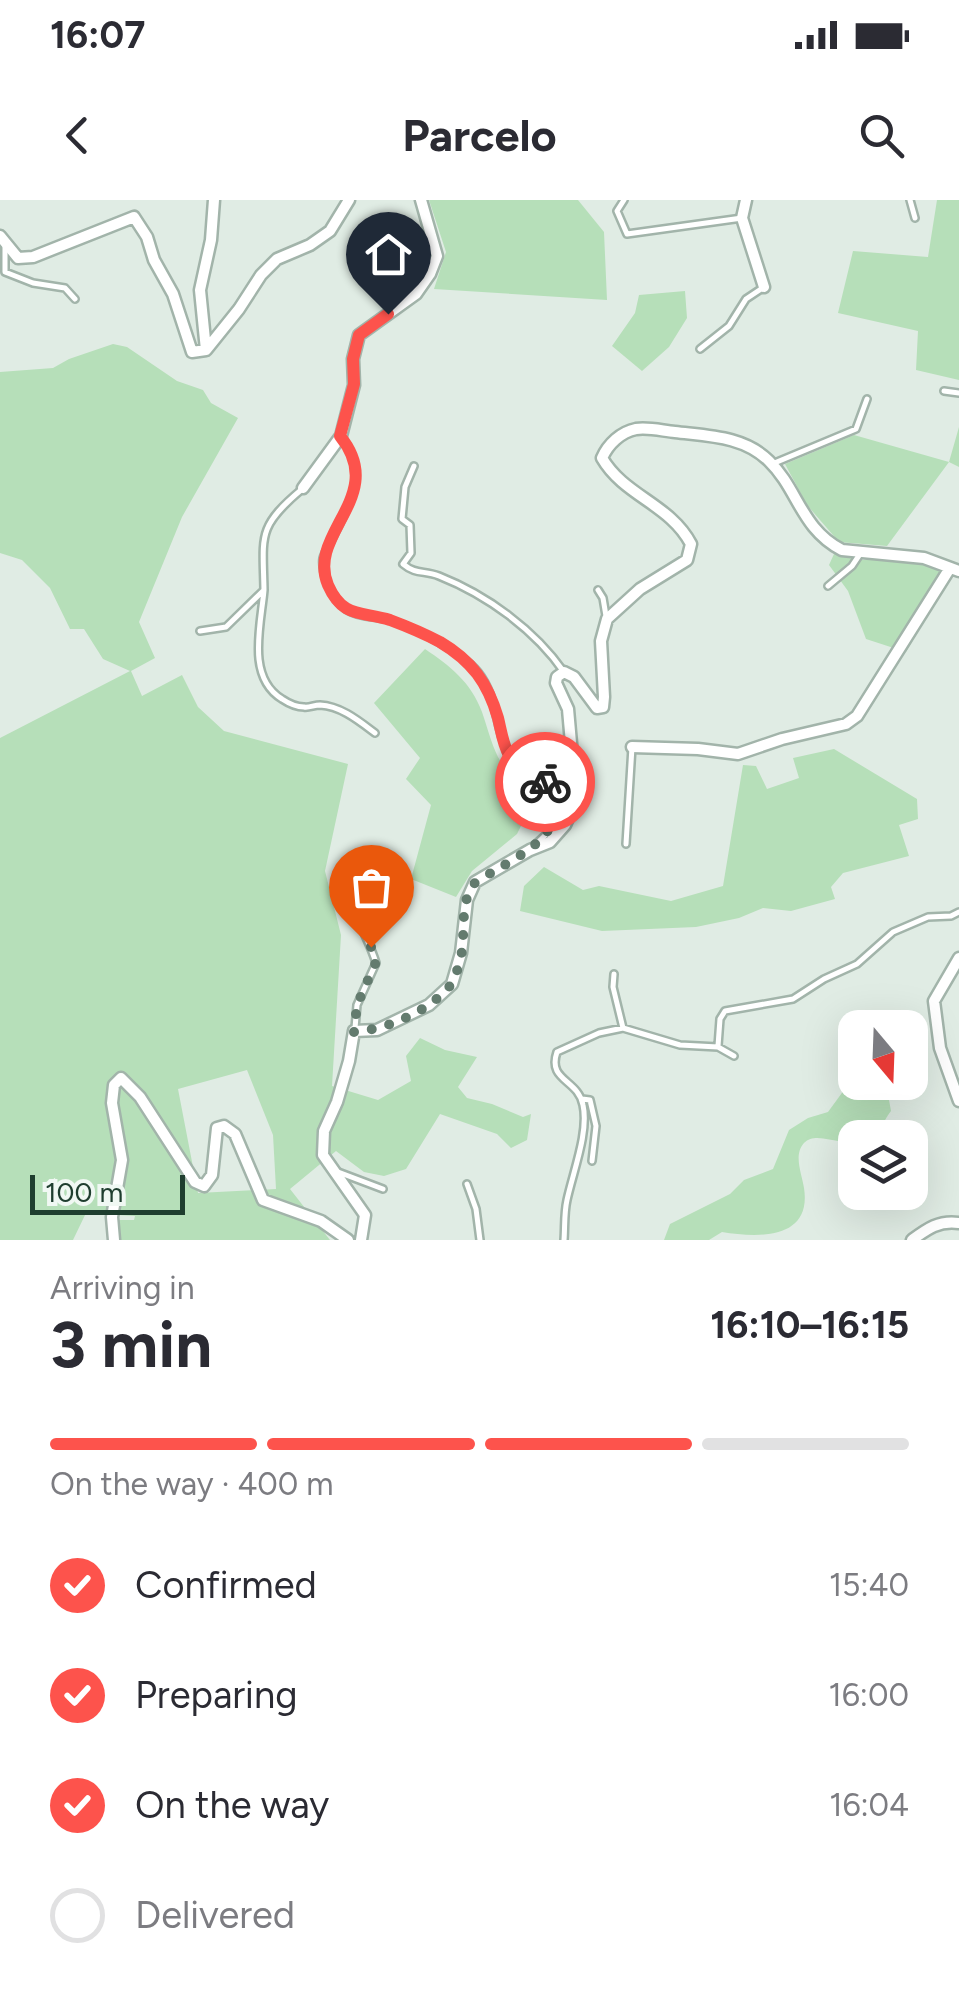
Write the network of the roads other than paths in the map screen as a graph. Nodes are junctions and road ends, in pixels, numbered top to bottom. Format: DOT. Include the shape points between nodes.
graph roads {
  1 [pos="214,200"];
  2 [pos="350,200"];
  3 [pos="421,200"];
  4 [pos="624,200"];
  5 [pos="746,200"];
  6 [pos="910,200"];
  7 [pos="742,218"];
  8 [pos="914,218"];
  9 [pos="2,239"];
  10 [pos="764,287"];
  11 [pos="75,300"];
  12 [pos="206,350"];
  13 [pos="700,350"];
  14 [pos="944,391"];
  15 [pos="959,393"];
  16 [pos="867,399"];
  17 [pos="340,436"];
  18 [pos="772,464"];
  19 [pos="414,466"];
  20 [pos="304,488"];
  21 [pos="862,552"];
  22 [pos="954,570"];
  23 [pos="828,586"];
  24 [pos="264,590"];
  25 [pos="598,590"];
  26 [pos="606,619"];
  27 [pos="200,631"];
  28 [pos="564,672"];
  29 [pos="375,732"];
  30 [pos="632,748"];
  31 [pos="626,844"];
  32 [pos="530,850"];
  33 [pos="357,856"];
  34 [pos="959,912"];
  35 [pos="959,958"];
  36 [pos="614,974"];
  37 [pos="623,1028"];
  38 [pos="354,1032"];
  39 [pos="718,1047"];
  40 [pos="734,1056"];
  41 [pos="582,1099"];
  42 [pos="959,1100"];
  43 [pos="592,1160"];
  44 [pos="335,1172"];
  45 [pos="466,1184"];
  46 [pos="383,1188"];
  47 [pos="959,1222"];
  48 [pos="114,1240"];
  49 [pos="348,1240"];
  50 [pos="361,1240"];
  51 [pos="480,1240"];
  52 [pos="564,1240"];
  53 [pos="912,1240"];
  1 -- 12 [label="street" via="200,290"];
  2 -- 12 [label="street" via="330,232 261,274"];
  3 -- 17 [label="street" via="436,256 430,274 416,294 359,335"];
  4 -- 7 [label="lane" via="617,212 628,234"];
  5 -- 7 [label="street"];
  6 -- 8 [label="lane"];
  7 -- 10 [label="street"];
  9 -- 11 [label="lane" via="5,272 65,288"];
  9 -- 12 [label="street" via="18,258 32,257 134,217 173,294 192,352"];
  10 -- 13 [label="lane"];
  14 -- 15 [label="lane"];
  16 -- 18 [label="lane" via="856,428"];
  17 -- 20 [label="street"];
  17 -- 32 [label="lane" via="358,476 323,558 327,584 342,606 441,643 477,670 508,753 536,772 556,804 551,829"];
  18 -- 21 [label="street" via="811,525 836,547"];
  18 -- 26 [label="street" via="724,436 707,434 636,429 607,447 602,458 613,476 672,519 691,544 687,560"];
  19 -- 28 [label="lane" via="402,519 410,524 411,552 403,564 506,614"];
  20 -- 24 [label="lane" via="278,508 263,534"];
  21 -- 22 [label="street" via="924,558"];
  21 -- 23 [label="lane"];
  22 -- 30 [label="street" via="846,724 738,754"];
  24 -- 27 [label="lane" via="226,626"];
  24 -- 29 [label="lane" via="258,658 272,692 304,708 338,709"];
  25 -- 26 [label="lane"];
  26 -- 28 [label="street" via="603,707 596,708"];
  28 -- 32 [label="street" via="556,683 568,709 576,800 550,842"];
  30 -- 31 [label="lane"];
  32 -- 38 [label="street" via="475,882 452,984 429,1005 376,1030"];
  33 -- 38 [label="lane" via="350,884 354,909 376,962 357,1005"];
  34 -- 39 [label="lane" via="892,932 857,964 793,999 726,1011"];
  35 -- 42 [label="street" via="934,1001 940,1048"];
  36 -- 37 [label="lane"];
  37 -- 39 [label="lane" via="680,1045"];
  37 -- 41 [label="lane" via="556,1052 556,1072"];
  38 -- 44 [label="street" via="324,1131 323,1155"];
  39 -- 40 [label="lane"];
  41 -- 43 [label="lane" via="590,1100 596,1126"];
  41 -- 52 [label="lane"];
  44 -- 46 [label="lane"];
  44 -- 50 [label="street" via="365,1215"];
  45 -- 51 [label="lane"];
  47 -- 53 [label="street" via="932,1226"];
  48 -- 49 [label="street" via="122,1160 112,1102 121,1078 195,1182 204,1186 212,1174 217,1128 224,1126 235,1134 263,1200 320,1220"];
}
